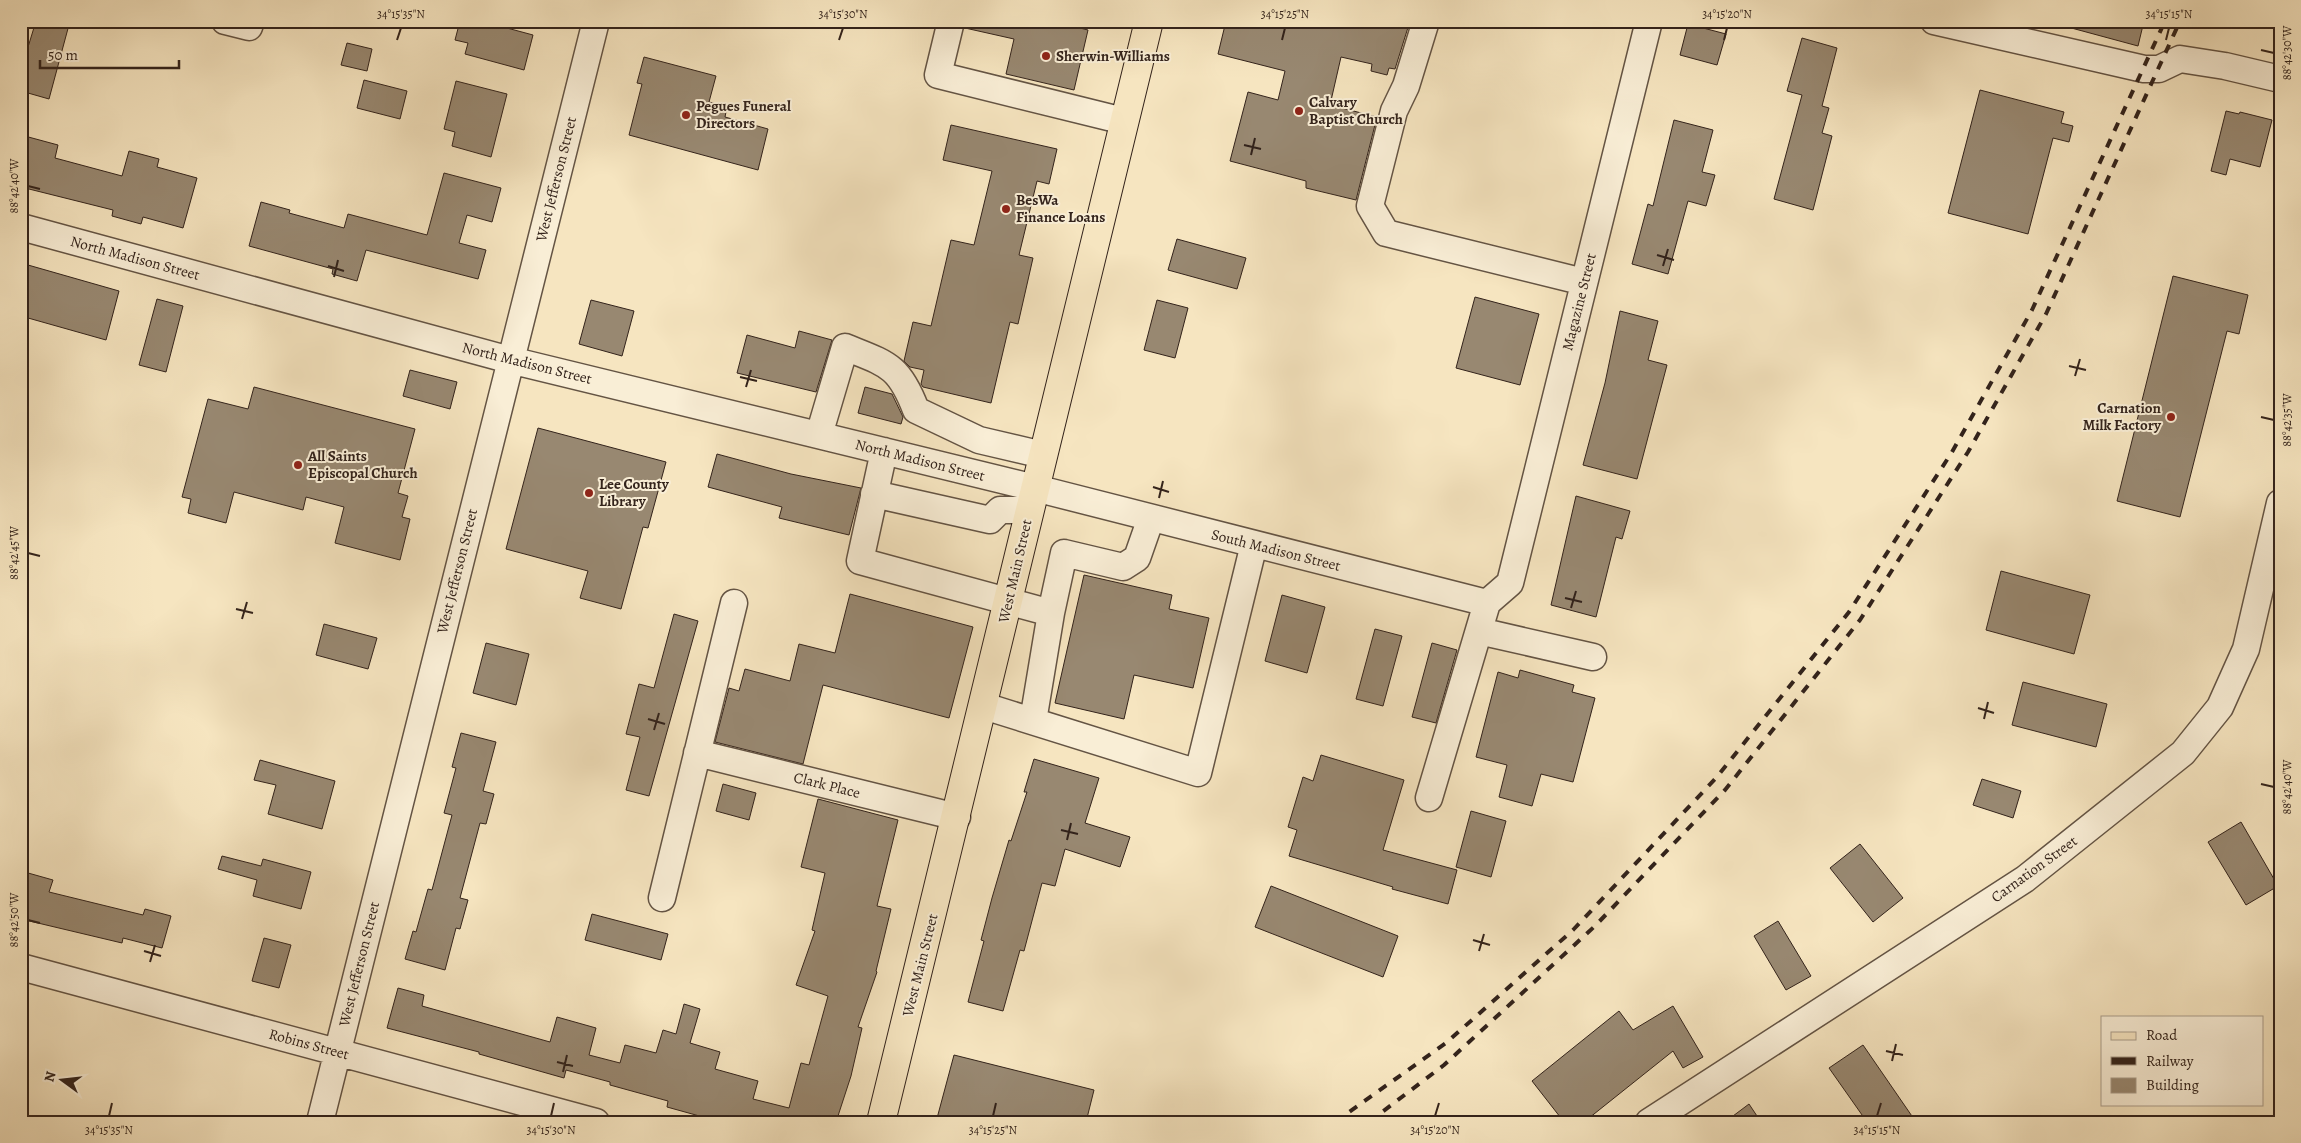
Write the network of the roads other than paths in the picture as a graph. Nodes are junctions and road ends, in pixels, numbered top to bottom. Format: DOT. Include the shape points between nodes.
graph roads {
  1 [pos="225,21"];
  2 [pos="250,21"];
  3 [pos="596,21"];
  4 [pos="951,21"];
  5 [pos="1149,21"];
  6 [pos="1426,21"];
  7 [pos="1646,22"];
  8 [pos="1945,23"];
  9 [pos="2280,79"];
  10 [pos="1124,121"];
  11 [pos="21,227"];
  12 [pos="1584,282"];
  13 [pos="510,360"];
  14 [pos="819,435"];
  15 [pos="884,451"];
  16 [pos="1043,455"];
  17 [pos="874,494"];
  18 [pos="1032,499"];
  19 [pos="2280,503"];
  20 [pos="1151,518"];
  21 [pos="1254,544"];
  22 [pos="1008,601"];
  23 [pos="734,603"];
  24 [pos="1487,603"];
  25 [pos="1051,613"];
  26 [pos="1479,631"];
  27 [pos="1593,657"];
  28 [pos="984,706"];
  29 [pos="1033,721"];
  30 [pos="697,753"];
  31 [pos="1429,798"];
  32 [pos="957,817"];
  33 [pos="662,898"];
  34 [pos="21,967"];
  35 [pos="337,1052"];
  36 [pos="320,1122"];
  37 [pos="596,1122"];
  38 [pos="881,1122"];
  39 [pos="1649,1122"];
  1 -- 2 [label="street" via="249,27"];
  3 -- 13 [label="street, West Jefferson Street"];
  4 -- 10 [label="street" via="938,75"];
  5 -- 10 [label="main road, West Main Street"];
  6 -- 12 [label="street" via="1406,86 1394,111 1370,206 1386,233"];
  7 -- 12 [label="street, Magazine Street"];
  8 -- 9 [label="street" via="2144,70 2159,69 2180,59"];
  10 -- 16 [label="main road, West Main Street"];
  11 -- 13 [label="street, North Madison Street"];
  12 -- 24 [label="street, Magazine Street" via="1510,582"];
  13 -- 14 [label="street, North Madison Street"];
  13 -- 35 [label="street, West Jefferson Street"];
  14 -- 15 [label="street, North Madison Street"];
  14 -- 16 [label="street" via="845,348 886,364 907,384 916,410 979,440"];
  15 -- 17 [label="street"];
  15 -- 18 [label="street, North Madison Street"];
  16 -- 18 [label="main road, West Main Street"];
  17 -- 18 [label="street" via="990,520 1000,510"];
  17 -- 22 [label="street" via="860,561"];
  18 -- 20 [label="street, South Madison Street"];
  18 -- 22 [label="main road, West Main Street"];
  19 -- 39 [label="street, Carnation Street" via="2246,649 2220,708 2183,753 2025,879"];
  20 -- 21 [label="street, South Madison Street"];
  20 -- 25 [label="street" via="1137,558 1123,566 1064,553"];
  21 -- 24 [label="street, South Madison Street"];
  21 -- 29 [label="street" via="1198,773"];
  22 -- 25 [label="street"];
  22 -- 28 [label="main road, West Main Street"];
  23 -- 30 [label="street"];
  24 -- 26 [label="street"];
  25 -- 29 [label="street"];
  26 -- 27 [label="street"];
  26 -- 31 [label="street"];
  28 -- 29 [label="street"];
  28 -- 32 [label="main road, West Main Street"];
  30 -- 32 [label="street, Clark Place"];
  30 -- 33 [label="street"];
  32 -- 38 [label="main road, West Main Street"];
  34 -- 35 [label="street, Robins Street"];
  35 -- 36 [label="street, West Jefferson Street"];
  35 -- 37 [label="street, Robins Street"];
}
